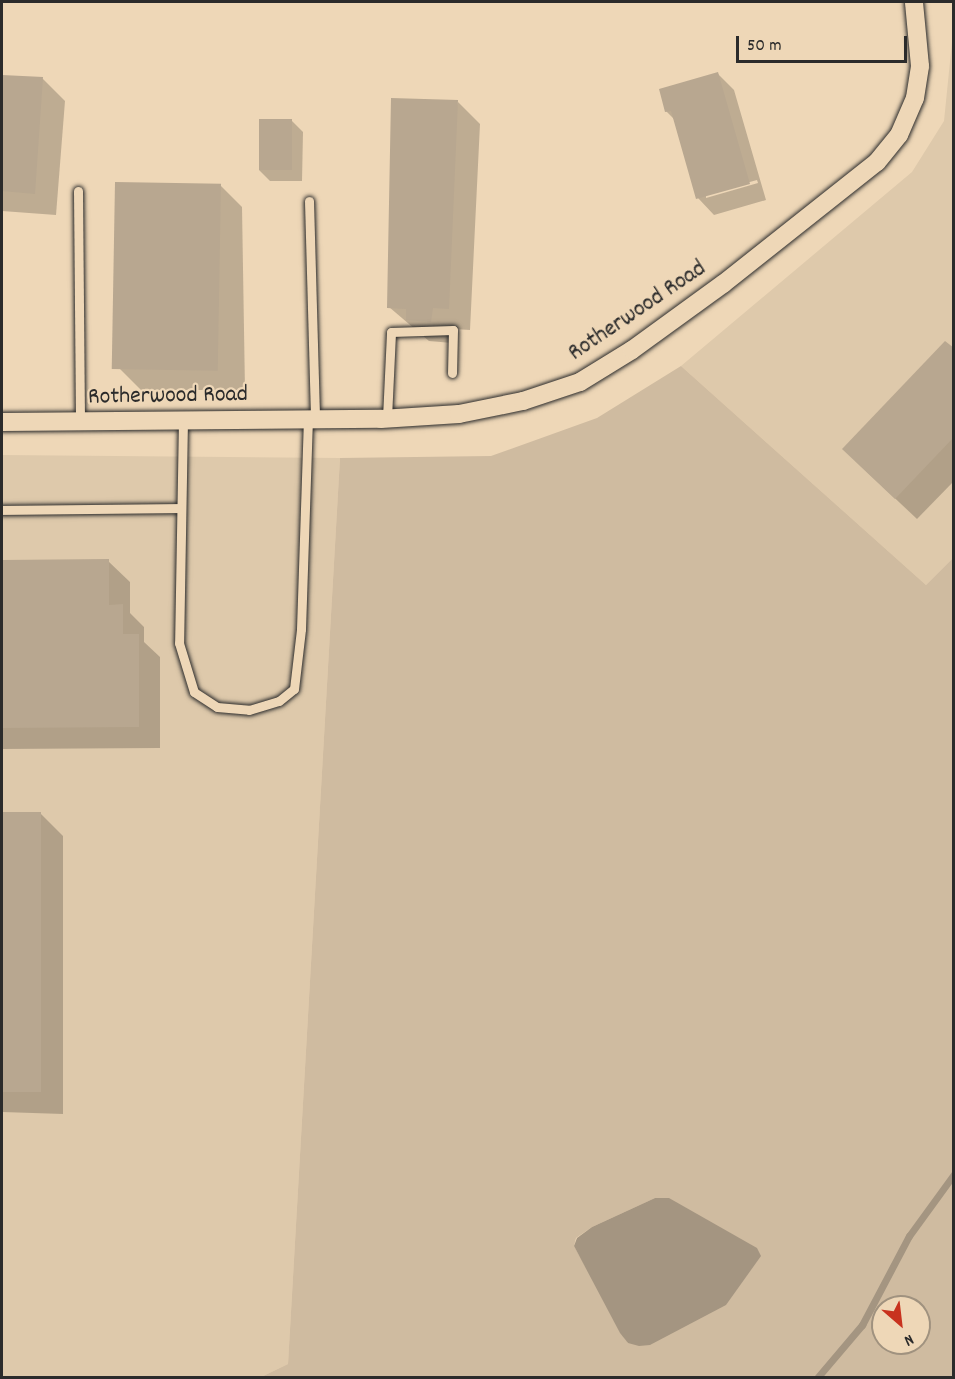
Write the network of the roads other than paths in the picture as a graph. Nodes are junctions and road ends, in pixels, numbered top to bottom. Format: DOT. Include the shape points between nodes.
graph roads {
  1 [pos="914,2"];
  2 [pos="78,191"];
  3 [pos="309,201"];
  4 [pos="452,373"];
  5 [pos="387,418"];
  6 [pos="311,419"];
  7 [pos="183,420"];
  8 [pos="2,422"];
  9 [pos="80,422"];
  10 [pos="180,508"];
  11 [pos="2,510"];
  1 -- 5 [label="street, Rotherwood Road" via="920,66 915,98 899,135 877,162 723,284 580,382 491,408"];
  2 -- 9 [label="lane"];
  3 -- 6 [label="lane"];
  4 -- 5 [label="lane" via="453,330 391,333"];
  5 -- 6 [label="street, Rotherwood Road"];
  6 -- 7 [label="street, Rotherwood Road"];
  6 -- 10 [label="lane" via="301,629 294,689 279,701 249,710 217,707 194,692 179,643"];
  7 -- 9 [label="street, Rotherwood Road"];
  7 -- 10 [label="lane"];
  8 -- 9 [label="street, Rotherwood Road"];
  10 -- 11 [label="lane"];
}
